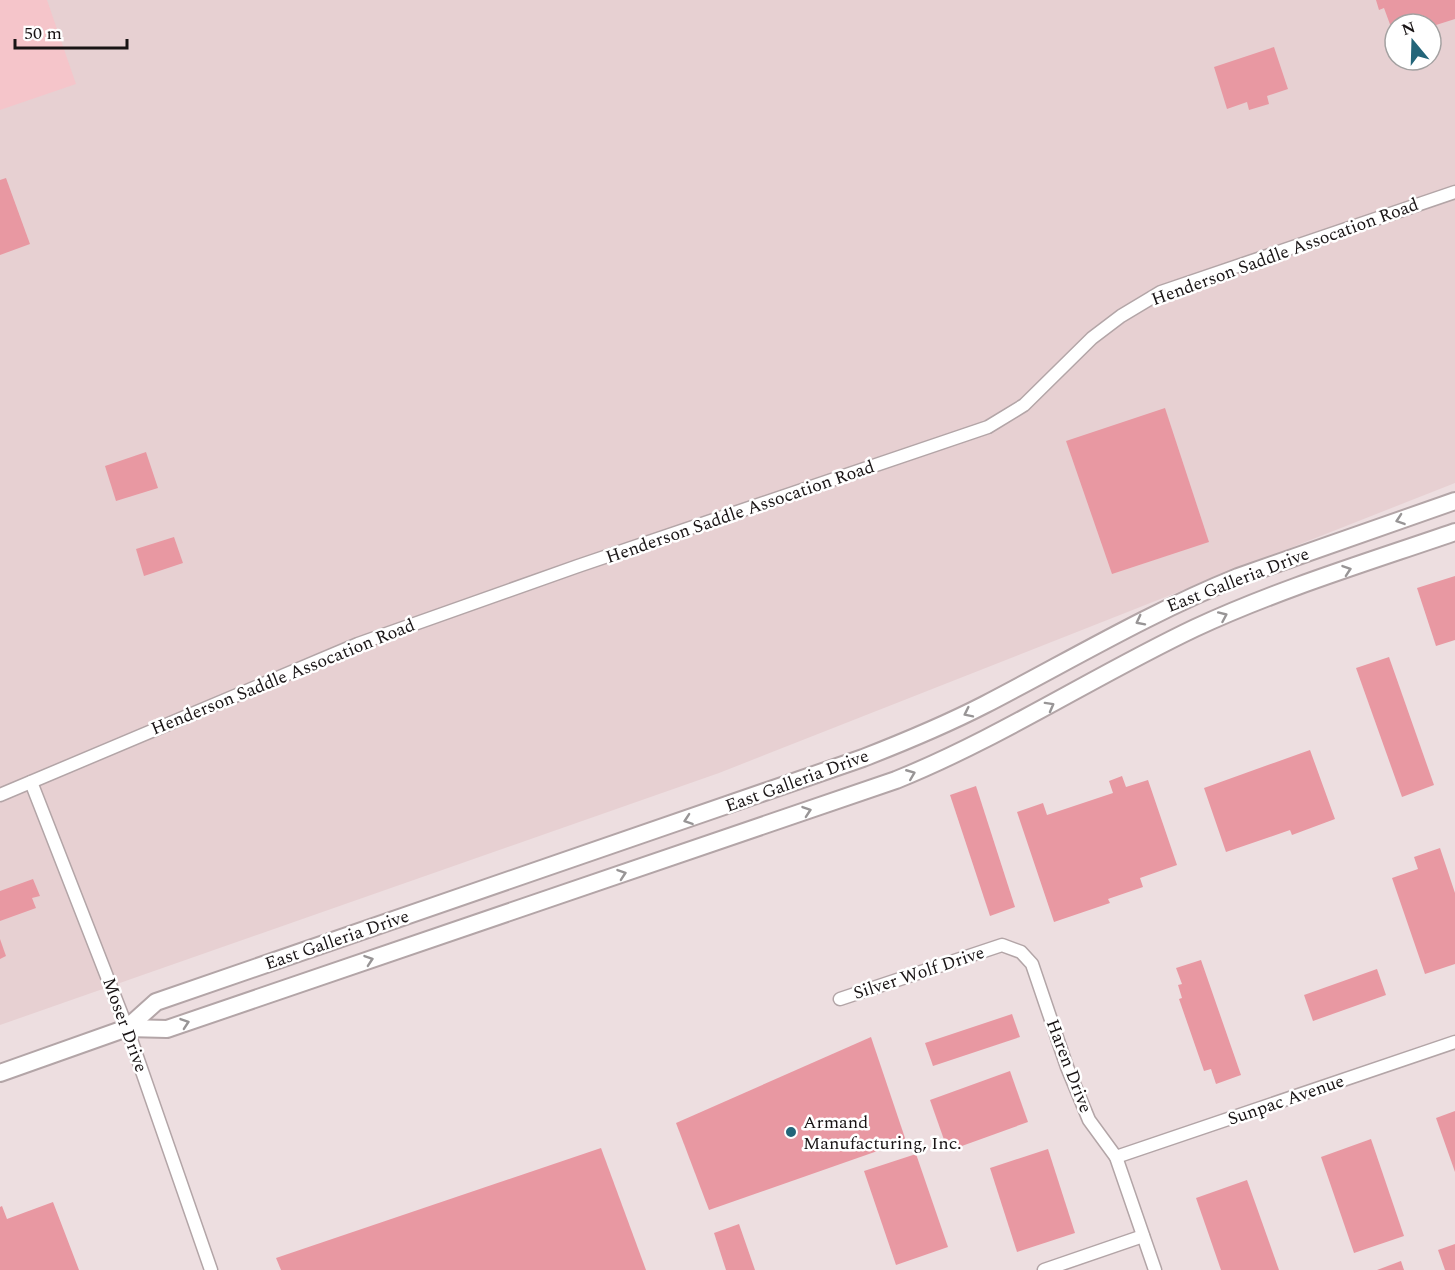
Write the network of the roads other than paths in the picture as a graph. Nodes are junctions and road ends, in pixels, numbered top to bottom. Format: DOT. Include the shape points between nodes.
graph roads {
  1 [pos="1455,192"];
  2 [pos="1455,501"];
  3 [pos="1455,532"];
  4 [pos="31,782"];
  5 [pos="0,795"];
  6 [pos="1029,959"];
  7 [pos="840,999"];
  8 [pos="127,1028"];
  9 [pos="1455,1042"];
  10 [pos="0,1073"];
  11 [pos="1116,1157"];
  12 [pos="1143,1236"];
  13 [pos="211,1270"];
  14 [pos="1044,1270"];
  15 [pos="1155,1270"];
  1 -- 4 [label="street, Henderson Saddle Assocation Road" via="1161,292 1092,338 1024,405 988,427 424,619 305,665"];
  2 -- 8 [label="main road, East Galleria Drive, one-way" via="1196,594 983,705 863,759 156,1002"];
  8 -- 3 [label="main road, East Galleria Drive, one-way" via="167,1029 896,780 998,734 1197,628 1292,589"];
  4 -- 5 [label="street, Henderson Saddle Assocation Road"];
  4 -- 8 [label="street, Moser Drive"];
  6 -- 7 [label="street, Silver Wolf Drive" via="1002,945"];
  6 -- 11 [label="street, Haren Drive" via="1089,1120"];
  8 -- 10 [label="main road, East Galleria Drive"];
  8 -- 13 [label="street, Moser Drive"];
  9 -- 11 [label="street, Sunpac Avenue"];
  11 -- 12 [label="street, Haren Drive"];
  12 -- 14 [label="street"];
  12 -- 15 [label="street, Haren Drive"];
}
